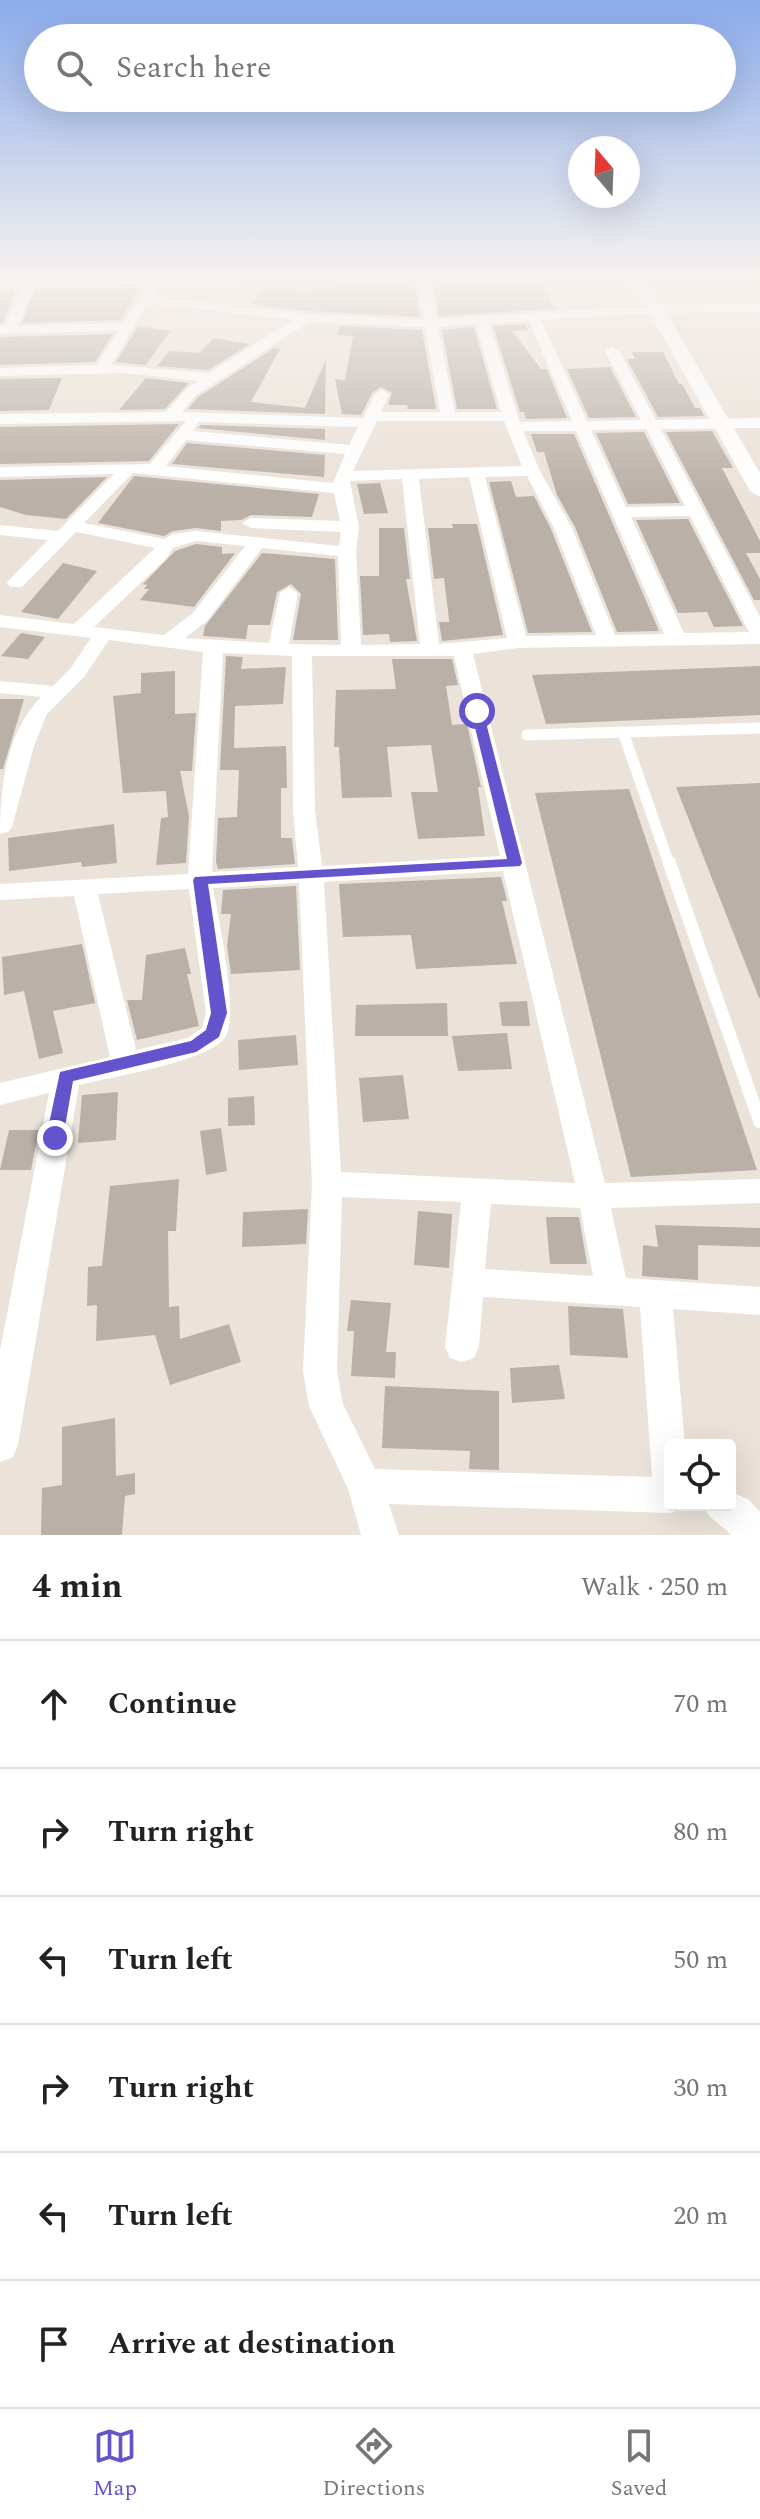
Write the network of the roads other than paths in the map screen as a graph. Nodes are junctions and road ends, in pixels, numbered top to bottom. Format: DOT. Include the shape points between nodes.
graph roads {
  1 [pos="113,351"];
  2 [pos="255,351"];
  3 [pos="437,351"];
  4 [pos="491,351"];
  5 [pos="549,351"];
  6 [pos="612,351"];
  7 [pos="680,351"];
  8 [pos="102,369"];
  9 [pos="0,372"];
  10 [pos="212,378"];
  11 [pos="382,394"];
  12 [pos="170,416"];
  13 [pos="197,416"];
  14 [pos="448,416"];
  15 [pos="0,419"];
  16 [pos="370,420"];
  17 [pos="512,422"];
  18 [pos="760,423"];
  19 [pos="723,424"];
  20 [pos="649,426"];
  21 [pos="584,427"];
  22 [pos="182,435"];
  23 [pos="353,450"];
  24 [pos="129,468"];
  25 [pos="155,469"];
  26 [pos="532,471"];
  27 [pos="0,472"];
  28 [pos="476,473"];
  29 [pos="410,475"];
  30 [pos="341,483"];
  31 [pos="760,491"];
  32 [pos="696,511"];
  33 [pos="618,512"];
  34 [pos="251,523"];
  35 [pos="350,527"];
  36 [pos="0,530"];
  37 [pos="66,531"];
  38 [pos="256,544"];
  39 [pos="166,545"];
  40 [pos="347,552"];
  41 [pos="16,583"];
  42 [pos="289,593"];
  43 [pos="0,621"];
  44 [pos="79,630"];
  45 [pos="105,632"];
  46 [pos="760,636"];
  47 [pos="676,638"];
  48 [pos="169,641"];
  49 [pos="518,642"];
  50 [pos="608,642"];
  51 [pos="213,647"];
  52 [pos="430,648"];
  53 [pos="290,650"];
  54 [pos="462,650"];
  55 [pos="351,651"];
  56 [pos="0,687"];
  57 [pos="54,692"];
  58 [pos="760,728"];
  59 [pos="623,732"];
  60 [pos="527,735"];
  61 [pos="23,746"];
  62 [pos="0,747"];
  63 [pos="0,827"];
  64 [pos="515,863"];
  65 [pos="311,874"];
  66 [pos="200,880"];
  67 [pos="84,887"];
  68 [pos="0,892"];
  69 [pos="125,1063"];
  70 [pos="66,1077"];
  71 [pos="0,1094"];
  72 [pos="760,1122"];
  73 [pos="327,1184"];
  74 [pos="477,1191"];
  75 [pos="760,1191"];
  76 [pos="593,1196"];
  77 [pos="468,1282"];
  78 [pos="612,1291"];
  79 [pos="655,1294"];
  80 [pos="760,1301"];
  81 [pos="462,1347"];
  82 [pos="667,1439"];
  83 [pos="0,1445"];
  84 [pos="365,1486"];
  85 [pos="664,1495"];
  86 [pos="732,1511"];
  87 [pos="380,1535"];
  88 [pos="756,1535"];
  1 -- 8 [label="street"];
  2 -- 10 [label="street"];
  3 -- 14 [label="street"];
  4 -- 17 [label="street"];
  5 -- 21 [label="street"];
  6 -- 20 [label="street"];
  7 -- 19 [label="street"];
  8 -- 9 [label="street"];
  8 -- 10 [label="street"];
  10 -- 12 [label="street" via="182,399"];
  11 -- 16 [label="street"];
  12 -- 13 [label="street"];
  12 -- 15 [label="street"];
  13 -- 16 [label="street"];
  13 -- 22 [label="street"];
  14 -- 16 [label="street"];
  14 -- 17 [label="street"];
  16 -- 23 [label="street"];
  17 -- 21 [label="street"];
  17 -- 26 [label="street"];
  18 -- 19 [label="street"];
  19 -- 20 [label="street"];
  19 -- 31 [label="street"];
  20 -- 21 [label="street"];
  20 -- 32 [label="street"];
  21 -- 33 [label="street"];
  22 -- 23 [label="street"];
  22 -- 25 [label="street"];
  23 -- 30 [label="street"];
  24 -- 25 [label="street"];
  24 -- 27 [label="street"];
  24 -- 37 [label="street"];
  25 -- 30 [label="street"];
  26 -- 28 [label="street"];
  26 -- 50 [label="street" via="563,528"];
  28 -- 29 [label="street"];
  28 -- 49 [label="street"];
  29 -- 30 [label="street"];
  29 -- 52 [label="street"];
  30 -- 35 [label="street"];
  32 -- 33 [label="street"];
  32 -- 46 [label="street"];
  33 -- 47 [label="street"];
  34 -- 35 [label="street"];
  35 -- 40 [label="street"];
  36 -- 37 [label="street"];
  37 -- 39 [label="street"];
  37 -- 41 [label="street"];
  38 -- 39 [label="street" via="196,536"];
  38 -- 40 [label="street"];
  38 -- 48 [label="street" via="200,617"];
  39 -- 44 [label="street"];
  40 -- 55 [label="street"];
  42 -- 53 [label="street"];
  43 -- 44 [label="street"];
  44 -- 45 [label="street"];
  45 -- 48 [label="street"];
  45 -- 57 [label="street" via="77,673"];
  46 -- 47 [label="street"];
  47 -- 50 [label="street"];
  48 -- 51 [label="street"];
  49 -- 50 [label="street"];
  49 -- 54 [label="street"];
  51 -- 53 [label="street"];
  51 -- 66 [label="street"];
  52 -- 54 [label="street"];
  52 -- 55 [label="street"];
  53 -- 55 [label="street"];
  53 -- 65 [label="street"];
  54 -- 64 [label="street"];
  56 -- 57 [label="street"];
  57 -- 61 [label="street"];
  58 -- 59 [label="lane"];
  59 -- 60 [label="lane"];
  59 -- 72 [label="lane"];
  61 -- 62 [label="street"];
  61 -- 63 [label="street"];
  64 -- 65 [label="street"];
  64 -- 76 [label="street"];
  65 -- 66 [label="street"];
  65 -- 73 [label="street"];
  66 -- 67 [label="street"];
  66 -- 69 [label="street" via="219,1013 214,1033 196,1046"];
  67 -- 68 [label="street"];
  67 -- 69 [label="street"];
  69 -- 70 [label="street"];
  70 -- 71 [label="street"];
  70 -- 83 [label="street"];
  73 -- 74 [label="street"];
  73 -- 84 [label="street" via="320,1371 326,1406"];
  74 -- 76 [label="street"];
  74 -- 77 [label="street"];
  75 -- 76 [label="street"];
  76 -- 78 [label="street"];
  77 -- 78 [label="street"];
  77 -- 81 [label="street"];
  78 -- 79 [label="street"];
  79 -- 80 [label="street"];
  79 -- 82 [label="street"];
  84 -- 85 [label="street"];
  84 -- 87 [label="street"];
  86 -- 88 [label="street"];
}
